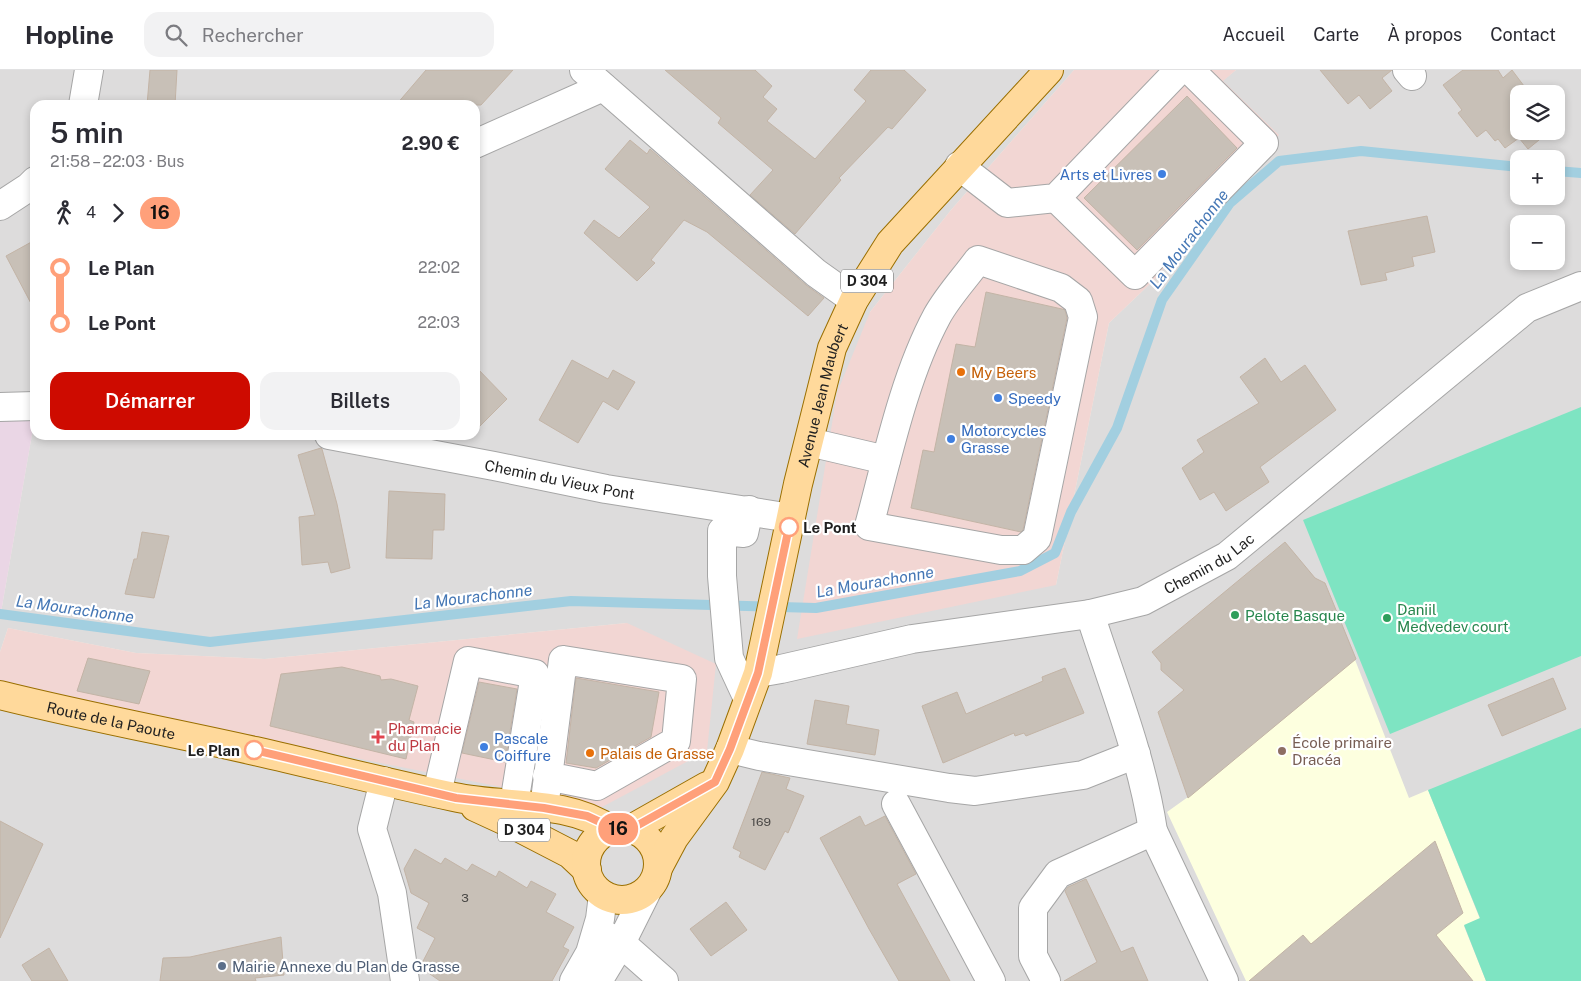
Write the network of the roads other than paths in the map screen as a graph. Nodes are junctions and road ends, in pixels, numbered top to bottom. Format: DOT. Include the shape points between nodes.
graph roads {
  1 [pos="89,70"];
  2 [pos="1048,70"];
  3 [pos="1179,70"];
  4 [pos="1190,70"];
  5 [pos="593,78"];
  6 [pos="84,100"];
  7 [pos="480,141"];
  8 [pos="960,166"];
  9 [pos="30,186"];
  10 [pos="1056,198"];
  11 [pos="0,206"];
  12 [pos="1581,286"];
  13 [pos="854,300"];
  14 [pos="30,406"];
  15 [pos="0,407"];
  16 [pos="356,440"];
  17 [pos="808,442"];
  18 [pos="886,460"];
  19 [pos="749,510"];
  20 [pos="791,518"];
  21 [pos="1090,614"];
  22 [pos="758,673"];
  23 [pos="0,695"];
  24 [pos="748,699"];
  25 [pos="730,749"];
  26 [pos="1136,754"];
  27 [pos="547,776"];
  28 [pos="384,781"];
  29 [pos="715,782"];
  30 [pos="446,796"];
  31 [pos="514,804"];
  32 [pos="896,804"];
  33 [pos="544,808"];
  34 [pos="621,830"];
  35 [pos="1153,831"];
  36 [pos="587,870"];
  37 [pos="653,879"];
  38 [pos="603,895"];
  39 [pos="597,931"];
  40 [pos="621,943"];
  41 [pos="405,981"];
  42 [pos="574,981"];
  43 [pos="598,981"];
  44 [pos="664,981"];
  45 [pos="991,981"];
  46 [pos="1046,981"];
  47 [pos="1224,981"];
  1 -- 6 [label="street"];
  2 -- 8 [label="main road, Avenue Jean Maubert / D 304"];
  3 -- 10 [label="street"];
  4 -- 10 [label="street" via="1264,143 1135,275"];
  5 -- 7 [label="street"];
  5 -- 13 [label="street" via="816,273"];
  8 -- 10 [label="street" via="1007,203"];
  8 -- 13 [label="main road, Avenue Jean Maubert / D 304" via="890,243"];
  9 -- 11 [label="street"];
  12 -- 21 [label="street, Chemin du Lac" via="1526,308 1227,556 1143,601"];
  13 -- 17 [label="main road, Avenue Jean Maubert / D 304" via="832,348"];
  14 -- 15 [label="street"];
  16 -- 19 [label="street, Chemin du Vieux Pont" via="606,489"];
  17 -- 18 [label="street"];
  17 -- 20 [label="main road, Avenue Jean Maubert / D 304"];
  18 -- 18 [label="street" via="919,355 938,315 978,260 1061,288 1078,301 1083,317 1036,538 1023,550 1001,550 868,526"];
  19 -- 20 [label="street, Chemin du Vieux Pont"];
  19 -- 24 [label="street" via="744,533 722,530 722,576 729,658"];
  20 -- 22 [label="main road, Avenue Jean Maubert / D 304"];
  21 -- 22 [label="street, Chemin du Lac" via="912,639"];
  21 -- 26 [label="street"];
  22 -- 24 [label="main road, Avenue Jean Maubert / D 304"];
  23 -- 28 [label="main road, Route de la Paoute / D 304"];
  24 -- 25 [label="main road, Avenue Jean Maubert / D 304"];
  25 -- 26 [label="street" via="975,791 1082,775"];
  25 -- 29 [label="main road, Avenue Jean Maubert / D 304"];
  26 -- 35 [label="street"];
  27 -- 27 [label="street" via="563,660 682,678 676,740 597,786"];
  27 -- 33 [label="street"];
  28 -- 30 [label="main road, Route de la Paoute / D 304"];
  28 -- 41 [label="street" via="372,829 392,893"];
  29 -- 34 [label="main road"];
  29 -- 37 [label="main road, Avenue Jean Maubert / D 304" via="674,838"];
  30 -- 31 [label="main road, Route de la Paoute / D 304"];
  30 -- 31 [label="street" via="468,661 535,674"];
  30 -- 36 [label="main road, Route de la Paoute / D 304" via="514,824 570,854"];
  31 -- 33 [label="main road, Route de la Paoute / D 304"];
  32 -- 45 [label="street"];
  33 -- 34 [label="main road, Route de la Paoute / D 304" via="587,816"];
  34 -- 36 [label="main road" via="602,834 595,841 586,860"];
  34 -- 37 [label="main road" via="648,839 654,848 657,857"];
  35 -- 46 [label="street" via="1058,874 1032,908 1033,956"];
  35 -- 47 [label="street"];
  36 -- 38 [label="main road" via="592,884"];
  37 -- 38 [label="main road" via="637,897 614,900"];
  37 -- 40 [label="street"];
  38 -- 39 [label="street"];
  39 -- 40 [label="street"];
  39 -- 42 [label="street" via="590,953"];
  40 -- 43 [label="street"];
  40 -- 44 [label="street"];
}
